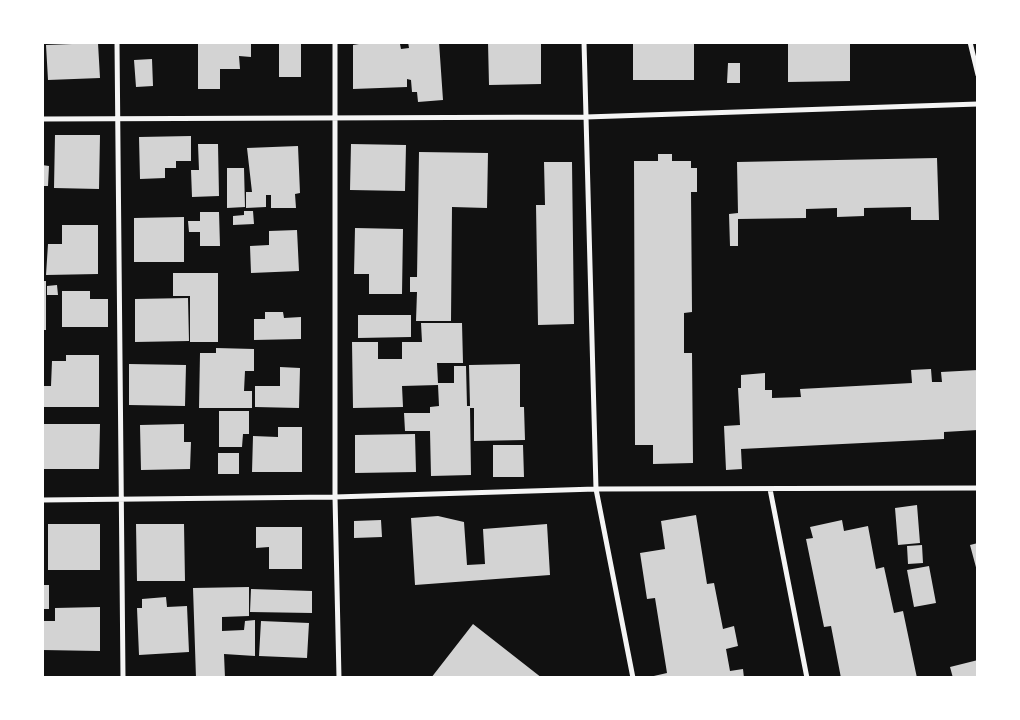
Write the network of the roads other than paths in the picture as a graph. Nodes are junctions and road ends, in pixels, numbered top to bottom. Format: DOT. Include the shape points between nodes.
graph roads {
  1 [pos="118,42"];
  2 [pos="335,42"];
  3 [pos="584,42"];
  4 [pos="970,42"];
  5 [pos="978,74"];
  6 [pos="978,104"];
  7 [pos="334,116"];
  8 [pos="586,117"];
  9 [pos="42,119"];
  10 [pos="118,120"];
  11 [pos="978,488"];
  12 [pos="596,489"];
  13 [pos="770,489"];
  14 [pos="334,497"];
  15 [pos="42,500"];
  16 [pos="120,500"];
  17 [pos="123,678"];
  18 [pos="339,678"];
  19 [pos="633,678"];
  20 [pos="807,678"];
  1 -- 10 [label="street"];
  2 -- 7 [label="street"];
  3 -- 8 [label="street"];
  4 -- 5 [label="street"];
  6 -- 8 [label="street"];
  7 -- 8 [label="street"];
  7 -- 10 [label="street"];
  7 -- 14 [label="street"];
  8 -- 12 [label="street"];
  9 -- 10 [label="street"];
  10 -- 16 [label="street"];
  11 -- 13 [label="street"];
  12 -- 13 [label="street"];
  12 -- 14 [label="street"];
  12 -- 19 [label="street"];
  13 -- 20 [label="street"];
  14 -- 16 [label="street"];
  14 -- 18 [label="street"];
  15 -- 16 [label="street"];
  16 -- 17 [label="street"];
}
